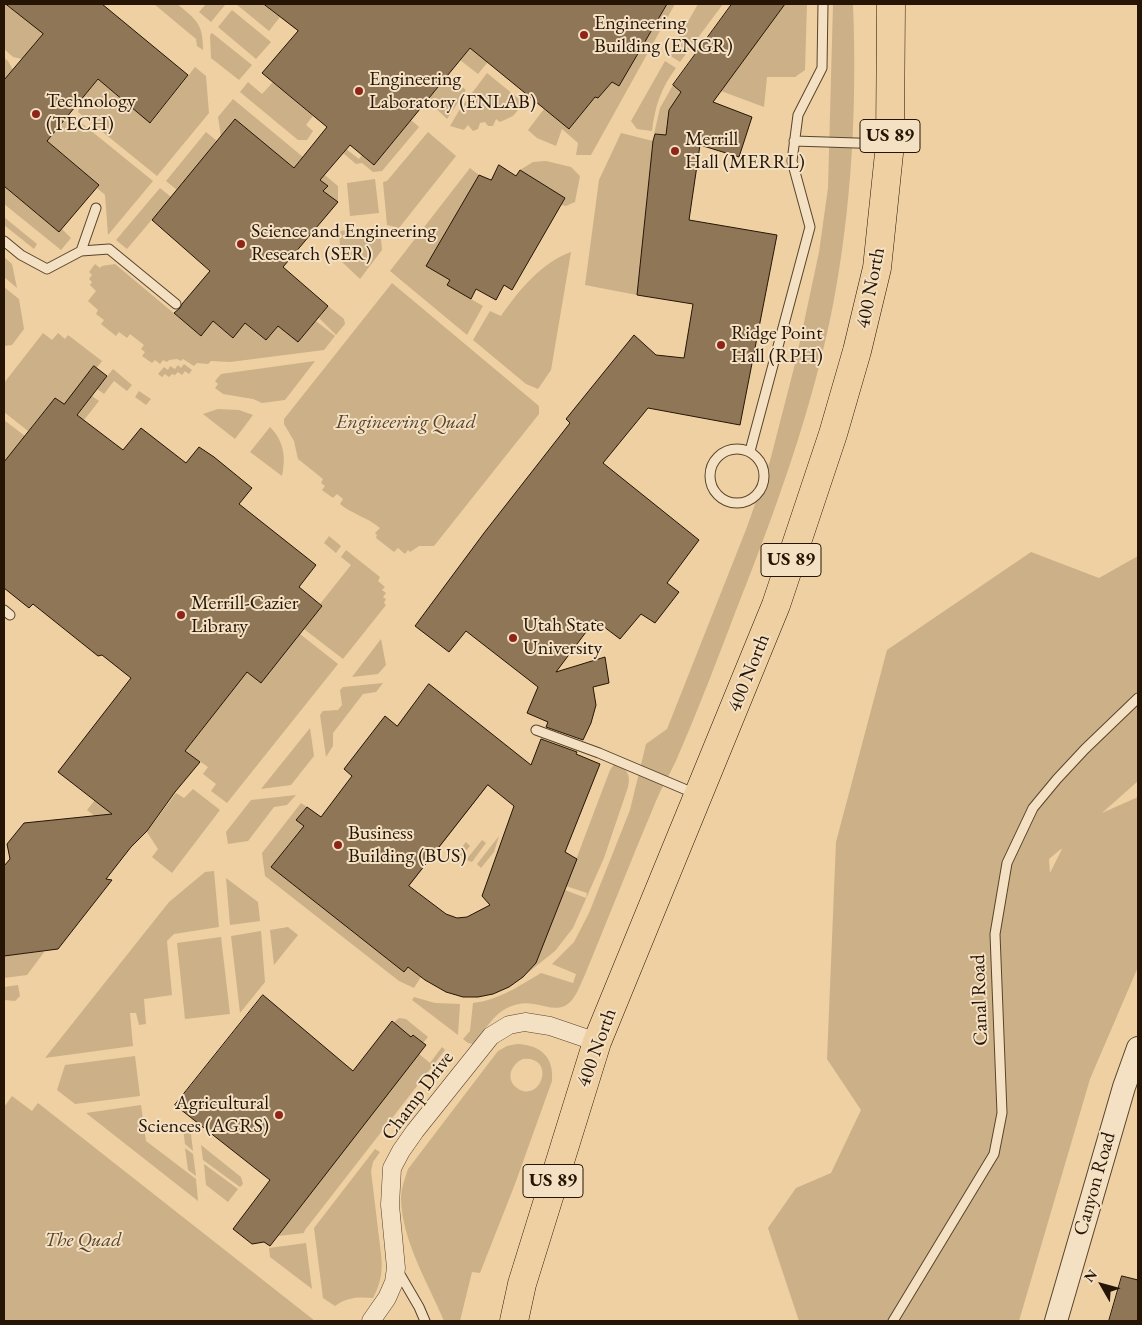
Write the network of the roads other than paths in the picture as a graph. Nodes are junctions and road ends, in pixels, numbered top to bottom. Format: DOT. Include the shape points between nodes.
graph roads {
  1 [pos="823,4"];
  2 [pos="890,4"];
  3 [pos="794,141"];
  4 [pos="890,144"];
  5 [pos="96,208"];
  6 [pos="4,241"];
  7 [pos="81,251"];
  8 [pos="176,304"];
  9 [pos="750,451"];
  10 [pos="1138,698"];
  11 [pos="536,730"];
  12 [pos="699,796"];
  13 [pos="597,1042"];
  14 [pos="1138,1048"];
  15 [pos="396,1268"];
  16 [pos="371,1321"];
  17 [pos="425,1321"];
  18 [pos="514,1321"];
  19 [pos="892,1321"];
  20 [pos="1056,1321"];
  1 -- 3 [label="lane" via="822,68 798,116"];
  2 -- 4 [label="main road, 400 North / US 89"];
  3 -- 4 [label="lane"];
  3 -- 9 [label="lane" via="792,161 810,227"];
  4 -- 12 [label="main road, 400 North / US 89" via="877,268 858,351 776,605"];
  5 -- 7 [label="lane"];
  6 -- 7 [label="lane" via="47,269"];
  7 -- 8 [label="lane" via="109,249"];
  9 -- 9 [label="lane" via="728,450 714,462 710,478 724,500 742,502 750,499 762,486 763,469"];
  10 -- 19 [label="lane, Canal Road" via="1074,761 1033,808 1007,863 995,934 1002,1113 994,1154"];
  11 -- 12 [label="lane"];
  12 -- 13 [label="main road, 400 North / US 89"];
  13 -- 15 [label="street, Champ Drive" via="550,1026 525,1022 509,1025 491,1036 415,1131 392,1168 390,1205"];
  13 -- 18 [label="main road, 400 North / US 89" via="522,1284"];
  14 -- 20 [label="street, Canyon Road"];
  15 -- 16 [label="street, Champ Drive" via="387,1298"];
  15 -- 17 [label="lane"];
}
